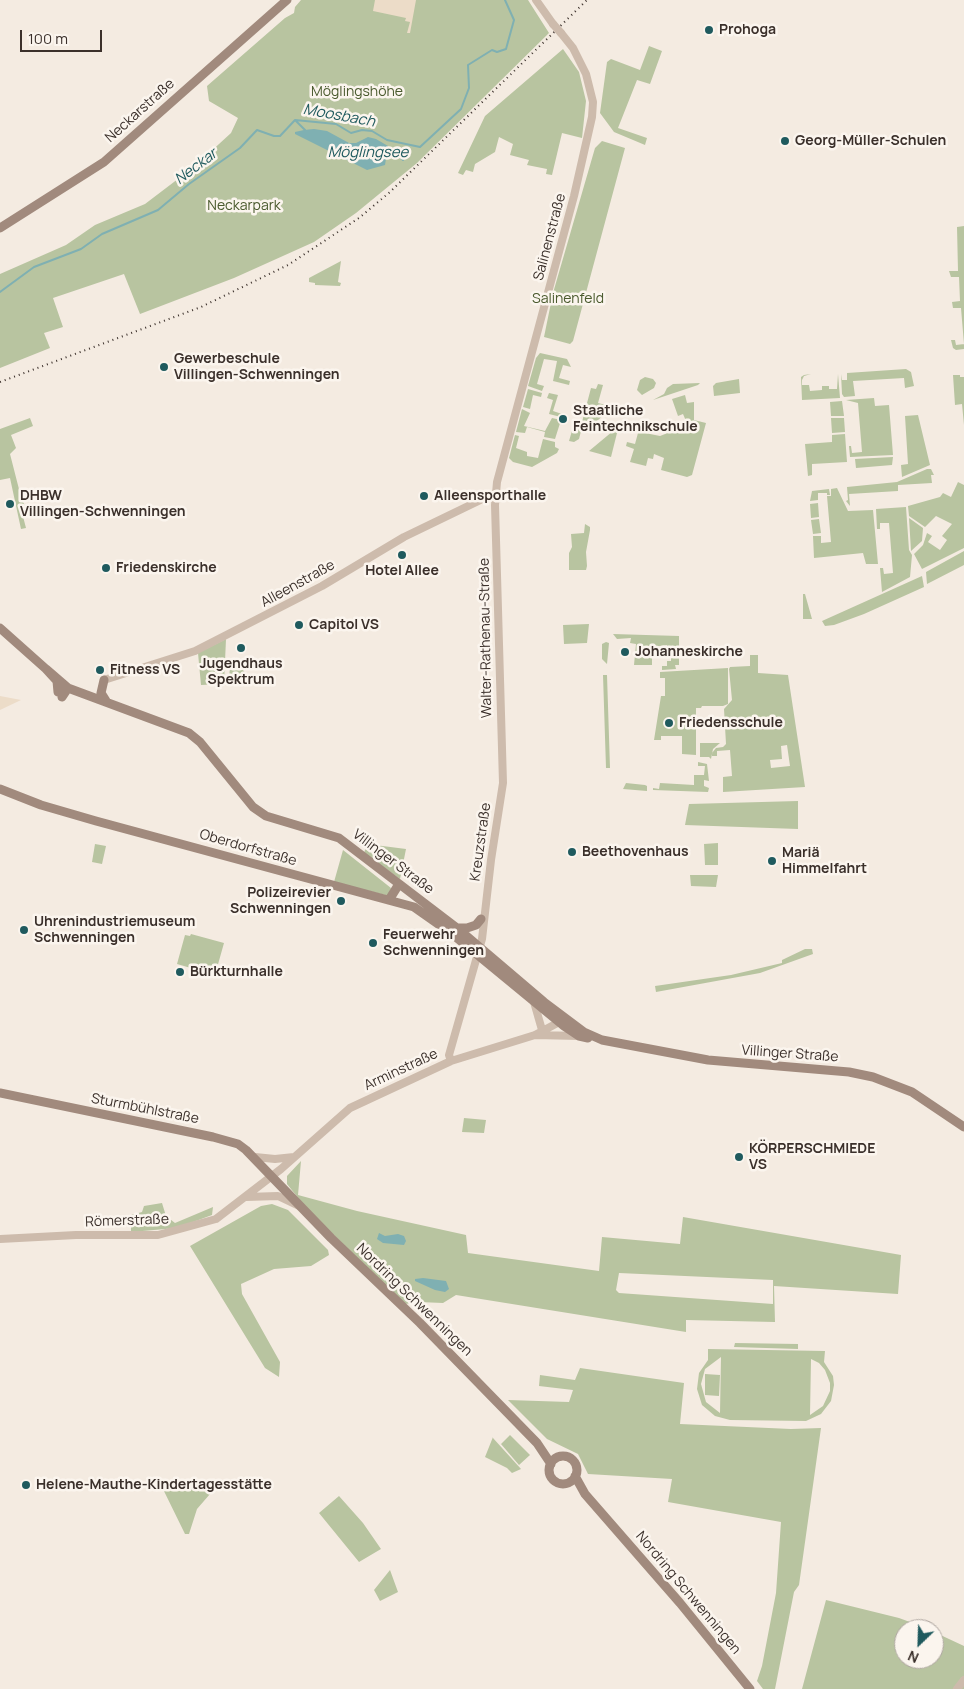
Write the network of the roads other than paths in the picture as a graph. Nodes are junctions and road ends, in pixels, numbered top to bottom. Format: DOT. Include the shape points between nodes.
graph roads {
  1 [pos="287,0"];
  2 [pos="536,0"];
  3 [pos="0,228"];
  4 [pos="495,493"];
  5 [pos="0,628"];
  6 [pos="46,669"];
  7 [pos="104,680"];
  8 [pos="68,688"];
  9 [pos="106,701"];
  10 [pos="503,783"];
  11 [pos="0,789"];
  12 [pos="399,884"];
  13 [pos="389,900"];
  14 [pos="485,904"];
  15 [pos="481,919"];
  16 [pos="457,928"];
  17 [pos="478,951"];
  18 [pos="534,1002"];
  19 [pos="564,1022"];
  20 [pos="541,1033"];
  21 [pos="579,1036"];
  22 [pos="602,1040"];
  23 [pos="451,1061"];
  24 [pos="0,1093"];
  25 [pos="964,1127"];
  26 [pos="255,1157"];
  27 [pos="294,1157"];
  28 [pos="272,1176"];
  29 [pos="246,1197"];
  30 [pos="300,1207"];
  31 [pos="0,1239"];
  32 [pos="537,1443"];
  33 [pos="559,1457"];
  34 [pos="551,1464"];
  35 [pos="575,1476"];
  36 [pos="567,1483"];
  37 [pos="585,1494"];
  38 [pos="964,1680"];
  39 [pos="750,1689"];
  40 [pos="957,1689"];
  1 -- 3 [label="main road, Neckarstraße" via="104,162"];
  2 -- 4 [label="street, Salinenstraße, bridge" via="573,48 590,87 593,102 591,128"];
  4 -- 7 [label="street, Alleenstraße" via="404,537 322,586 202,648"];
  4 -- 10 [label="street, Walter-Rathenau-Straße"];
  5 -- 6 [label="main road"];
  6 -- 8 [label="main road"];
  6 -- 8 [label="main road" via="57,681 60,695"];
  7 -- 9 [label="main road" via="101,693"];
  8 -- 9 [label="main road, Villinger Straße"];
  9 -- 12 [label="main road, Villinger Straße" via="189,733 253,807 266,816 339,838"];
  10 -- 14 [label="street, Kreuzstraße"];
  11 -- 13 [label="main road, Oberdorfstraße" via="92,820"];
  12 -- 13 [label="main road"];
  12 -- 16 [label="main road, Villinger Straße"];
  13 -- 17 [label="main road, Oberdorfstraße" via="414,906"];
  14 -- 15 [label="street, Kreuzstraße"];
  14 -- 17 [label="street, Kreuzstraße" via="484,930"];
  15 -- 16 [label="main road" via="476,925"];
  15 -- 17 [label="street, Kreuzstraße"];
  16 -- 17 [label="main road, Villinger Straße"];
  17 -- 18 [label="main road, Villinger Straße"];
  17 -- 19 [label="main road, Villinger Straße"];
  17 -- 23 [label="street, Kreuzstraße" via="449,1055"];
  18 -- 19 [label="main road, Villinger Straße"];
  18 -- 20 [label="street"];
  19 -- 20 [label="street, Arminstraße"];
  19 -- 21 [label="main road, Villinger Straße"];
  19 -- 22 [label="main road, Villinger Straße"];
  20 -- 21 [label="street, Arminstraße"];
  20 -- 23 [label="street, Arminstraße"];
  21 -- 22 [label="main road, Villinger Straße"];
  22 -- 25 [label="main road, Villinger Straße" via="708,1060 849,1072 873,1077 912,1092"];
  23 -- 27 [label="street, Arminstraße" via="350,1108"];
  24 -- 26 [label="main road, Sturmbühlstraße" via="214,1136 238,1144"];
  26 -- 27 [label="street"];
  26 -- 28 [label="main road, Sturmbühlstraße"];
  27 -- 28 [label="street, Arminstraße"];
  28 -- 29 [label="street, Römerstraße"];
  28 -- 30 [label="main road, Nordring Schwenningen"];
  29 -- 30 [label="street" via="278,1196"];
  29 -- 31 [label="street, Römerstraße" via="216,1219 171,1233"];
  30 -- 32 [label="main road, Nordring Schwenningen"];
  32 -- 33 [label="main road, Nordring Schwenningen"];
  32 -- 34 [label="main road, Nordring Schwenningen"];
  33 -- 34 [label="main road"];
  33 -- 35 [label="main road" via="572,1459 577,1467"];
  34 -- 36 [label="main road" via="554,1479"];
  35 -- 36 [label="main road"];
  35 -- 37 [label="main road, Nordring Schwenningen"];
  36 -- 37 [label="main road, Nordring Schwenningen"];
  37 -- 39 [label="main road, Nordring Schwenningen"];
  38 -- 40 [label="street"];
}
